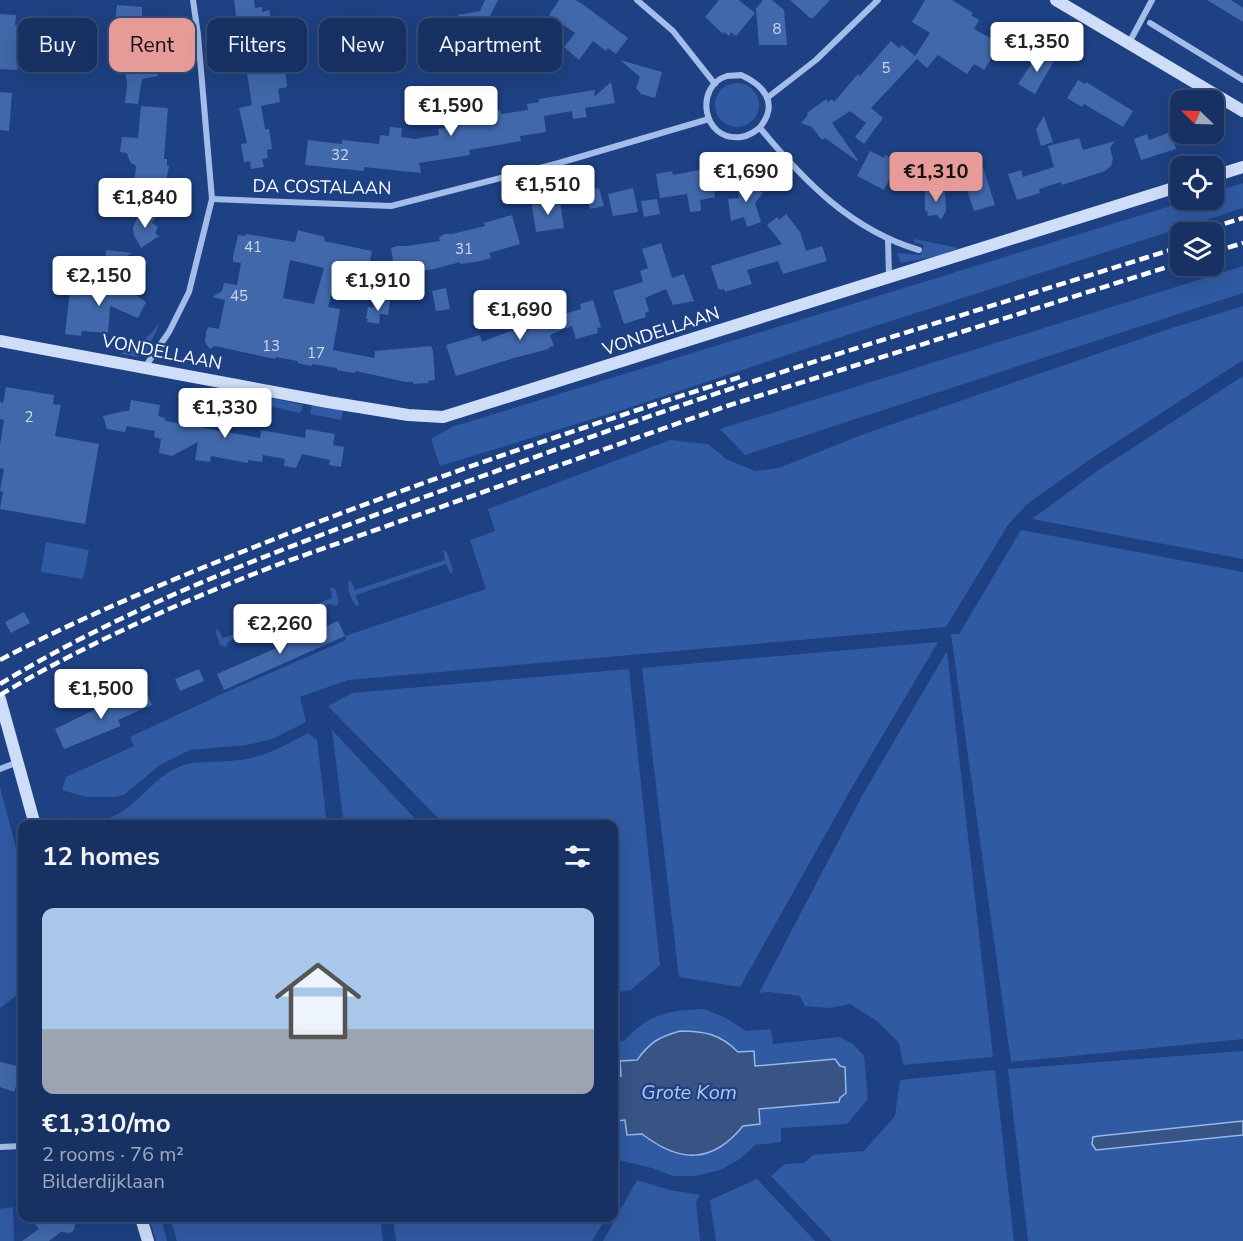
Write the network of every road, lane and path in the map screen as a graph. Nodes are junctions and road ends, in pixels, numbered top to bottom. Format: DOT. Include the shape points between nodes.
graph roads {
  1 [pos="193,0"];
  2 [pos="637,0"];
  3 [pos="878,0"];
  4 [pos="1056,0"];
  5 [pos="1152,0"];
  6 [pos="1150,23"];
  7 [pos="1129,43"];
  8 [pos="1243,80"];
  9 [pos="715,84"];
  10 [pos="767,98"];
  11 [pos="1243,111"];
  12 [pos="709,119"];
  13 [pos="760,129"];
  14 [pos="1243,167"];
  15 [pos="1224,173"];
  16 [pos="1170,189"];
  17 [pos="212,199"];
  18 [pos="888,239"];
  19 [pos="919,250"];
  20 [pos="889,277"];
  21 [pos="0,341"];
  22 [pos="145,367"];
  23 [pos="0,699"];
  24 [pos="18,762"];
  25 [pos="0,769"];
  26 [pos="34,820"];
  27 [pos="18,1146"];
  28 [pos="0,1148"];
  29 [pos="142,1222"];
  30 [pos="148,1241"];
  1 -- 17 [label="street"];
  2 -- 9 [label="street" via="673,31"];
  3 -- 10 [label="street" via="816,60"];
  4 -- 7 [label="street"];
  5 -- 7 [label="street"];
  6 -- 8 [label="street"];
  7 -- 11 [label="street"];
  9 -- 10 [label="street" via="727,76 741,75 762,87"];
  9 -- 12 [label="street" via="707,99"];
  10 -- 13 [label="street" via="769,106"];
  12 -- 13 [label="street" via="713,129 730,138"];
  12 -- 17 [label="street, DA COSTALAAN" via="391,206"];
  13 -- 18 [label="street" via="793,168 838,209"];
  14 -- 15 [label="street"];
  16 -- 20 [label="street, VONDELLAAN"];
  17 -- 22 [label="street" via="189,292"];
  18 -- 19 [label="street"];
  18 -- 20 [label="street"];
  20 -- 22 [label="street, VONDELLAAN" via="444,417 328,402"];
  21 -- 22 [label="street, VONDELLAAN"];
  23 -- 24 [label="street"];
  24 -- 25 [label="street"];
  24 -- 26 [label="street"];
  27 -- 28 [label="street"];
  29 -- 30 [label="street"];
}
